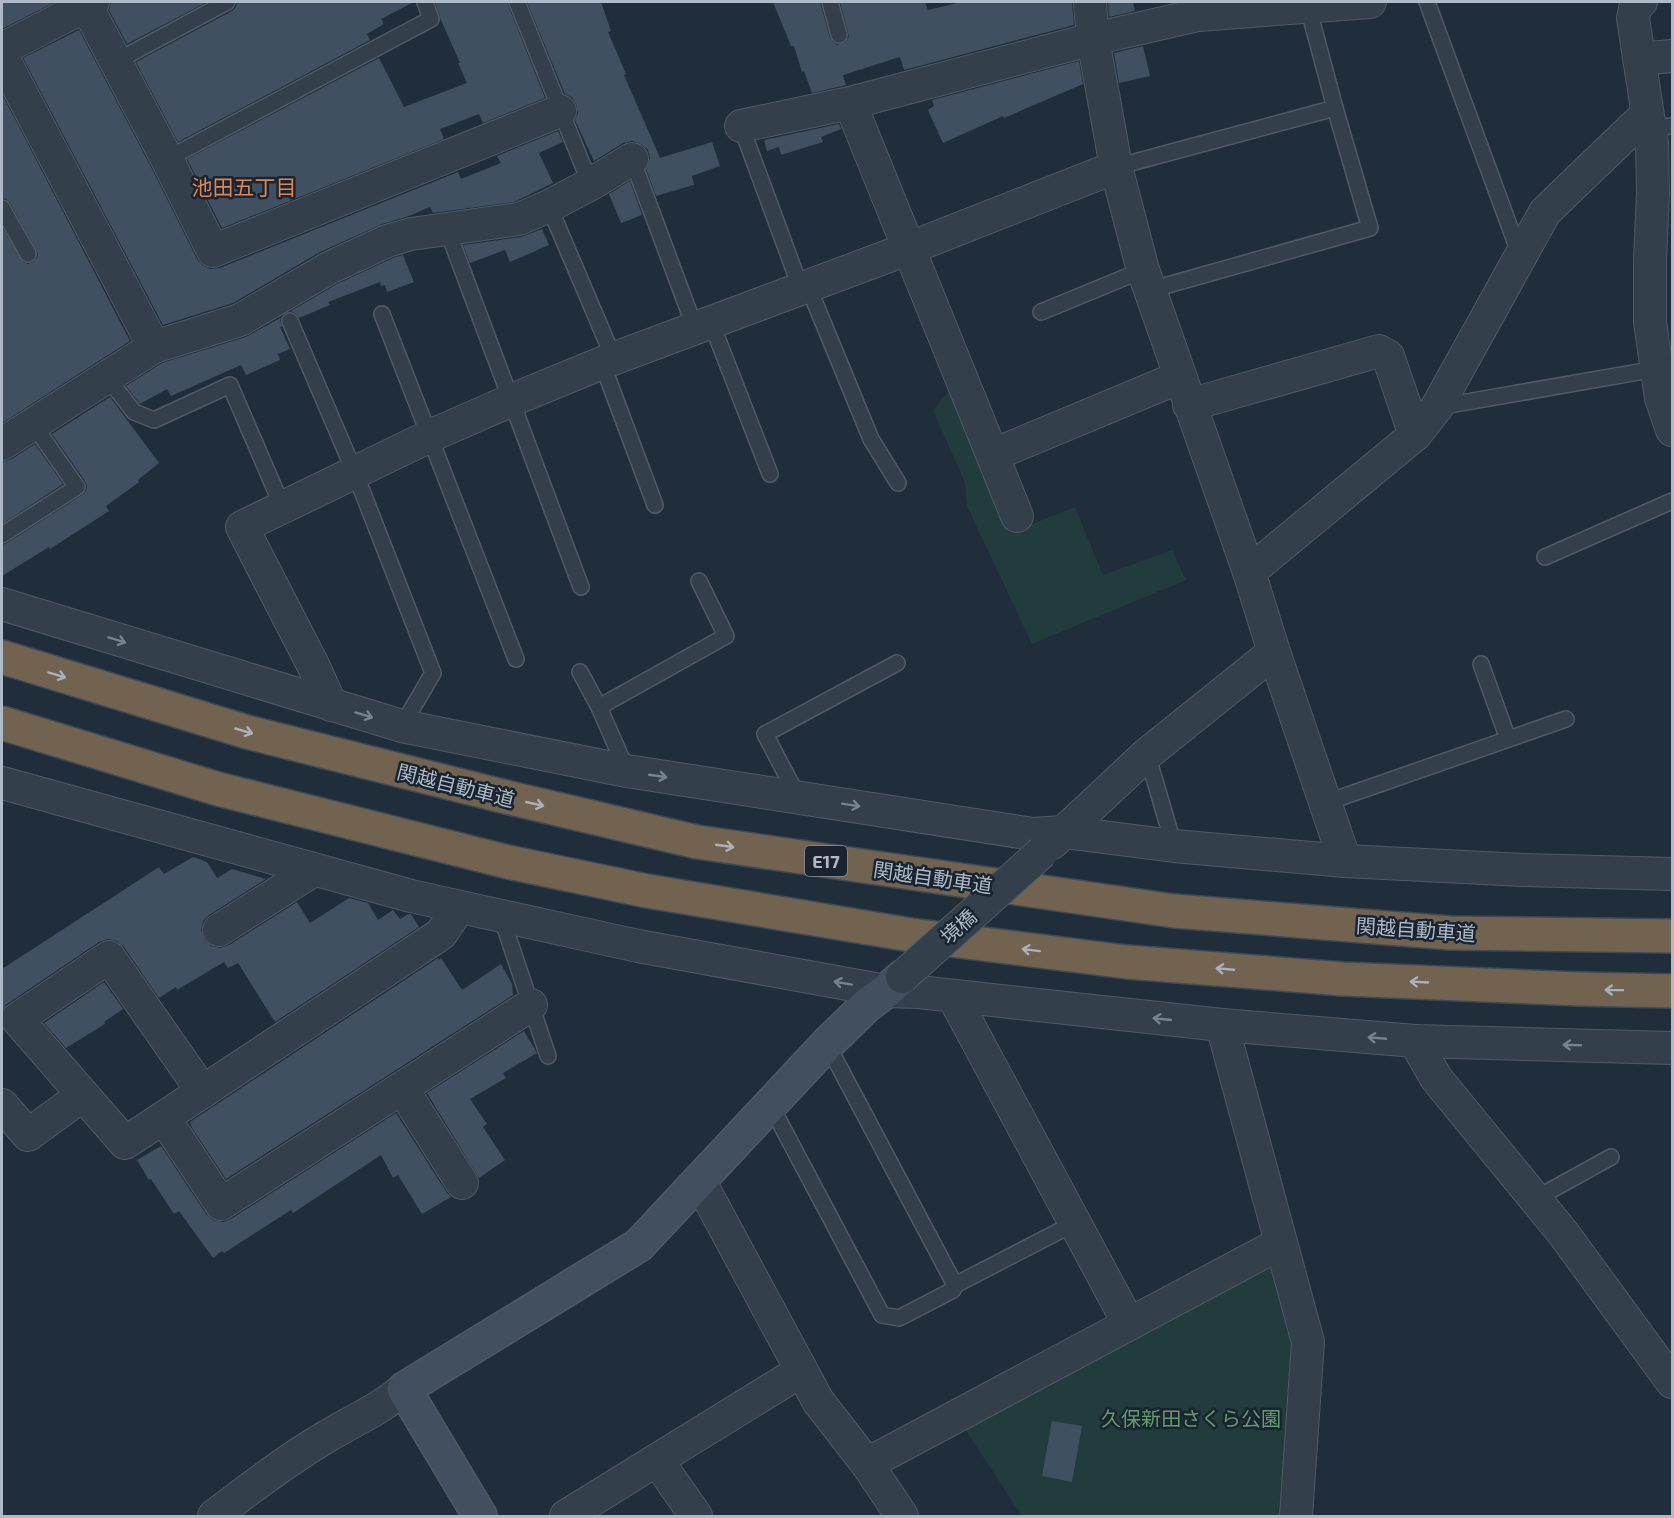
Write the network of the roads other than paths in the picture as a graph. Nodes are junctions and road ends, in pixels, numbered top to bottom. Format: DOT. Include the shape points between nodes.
graph roads {
  1 [pos="227,2"];
  2 [pos="425,2"];
  3 [pos="517,2"];
  4 [pos="830,2"];
  5 [pos="1090,2"];
  6 [pos="1370,2"];
  7 [pos="1427,2"];
  8 [pos="89,3"];
  9 [pos="1636,3"];
  10 [pos="1308,7"];
  11 [pos="839,35"];
  12 [pos="1093,39"];
  13 [pos="2,49"];
  14 [pos="2,56"];
  15 [pos="1672,56"];
  16 [pos="1639,59"];
  17 [pos="115,62"];
  18 [pos="850,103"];
  19 [pos="1335,108"];
  20 [pos="560,111"];
  21 [pos="1657,123"];
  22 [pos="741,126"];
  23 [pos="167,159"];
  24 [pos="632,159"];
  25 [pos="1116,167"];
  26 [pos="585,171"];
  27 [pos="549,206"];
  28 [pos="2,208"];
  29 [pos="447,229"];
  30 [pos="910,248"];
  31 [pos="28,254"];
  32 [pos="1521,258"];
  33 [pos="1146,280"];
  34 [pos="805,287"];
  35 [pos="1041,312"];
  36 [pos="382,314"];
  37 [pos="290,321"];
  38 [pos="703,325"];
  39 [pos="154,347"];
  40 [pos="608,361"];
  41 [pos="1656,369"];
  42 [pos="107,377"];
  43 [pos="1185,391"];
  44 [pos="512,400"];
  45 [pos="1437,407"];
  46 [pos="33,424"];
  47 [pos="1672,430"];
  48 [pos="1415,435"];
  49 [pos="430,436"];
  50 [pos="2,444"];
  51 [pos="993,454"];
  52 [pos="355,473"];
  53 [pos="770,474"];
  54 [pos="898,483"];
  55 [pos="1672,501"];
  56 [pos="656,505"];
  57 [pos="283,508"];
  58 [pos="1017,516"];
  59 [pos="2,535"];
  60 [pos="1545,557"];
  61 [pos="1249,572"];
  62 [pos="699,580"];
  63 [pos="581,587"];
  64 [pos="2,604"];
  65 [pos="1274,652"];
  66 [pos="2,657"];
  67 [pos="516,659"];
  68 [pos="897,663"];
  69 [pos="1481,664"];
  70 [pos="580,672"];
  71 [pos="331,705"];
  72 [pos="599,707"];
  73 [pos="1566,719"];
  74 [pos="2,723"];
  75 [pos="402,726"];
  76 [pos="1508,739"];
  77 [pos="1147,754"];
  78 [pos="627,771"];
  79 [pos="2,783"];
  80 [pos="798,797"];
  81 [pos="1325,803"];
  82 [pos="1053,842"];
  83 [pos="1174,846"];
  84 [pos="1345,861"];
  85 [pos="314,870"];
  86 [pos="1672,874"];
  87 [pos="459,907"];
  88 [pos="501,916"];
  89 [pos="219,930"];
  90 [pos="1672,936"];
  91 [pos="894,984"];
  92 [pos="1672,991"];
  93 [pos="953,996"];
  94 [pos="531,1005"];
  95 [pos="1222,1025"];
  96 [pos="1415,1041"];
  97 [pos="826,1044"];
  98 [pos="1672,1048"];
  99 [pos="548,1056"];
  100 [pos="402,1088"];
  101 [pos="203,1092"];
  102 [pos="83,1095"];
  103 [pos="770,1104"];
  104 [pos="2,1106"];
  105 [pos="164,1118"];
  106 [pos="1611,1156"];
  107 [pos="699,1180"];
  108 [pos="462,1183"];
  109 [pos="1534,1199"];
  110 [pos="1075,1223"];
  111 [pos="1281,1243"];
  112 [pos="955,1285"];
  113 [pos="1129,1324"];
  114 [pos="1668,1366"];
  115 [pos="801,1371"];
  116 [pos="404,1389"];
  117 [pos="657,1460"];
  118 [pos="867,1464"];
  119 [pos="214,1516"];
  120 [pos="480,1516"];
  121 [pos="566,1516"];
  122 [pos="696,1516"];
  123 [pos="902,1516"];
  124 [pos="1296,1516"];
  1 -- 17 [label="lane"];
  2 -- 23 [label="lane" via="431,19"];
  3 -- 20 [label="lane"];
  4 -- 11 [label="lane"];
  5 -- 12 [label="street"];
  6 -- 10 [label="street"];
  7 -- 32 [label="lane"];
  8 -- 13 [label="street"];
  8 -- 17 [label="street"];
  9 -- 16 [label="street" via="1633,18"];
  10 -- 12 [label="street" via="1198,15"];
  10 -- 19 [label="lane"];
  12 -- 18 [label="street"];
  12 -- 25 [label="street"];
  14 -- 39 [label="street"];
  15 -- 16 [label="street"];
  16 -- 21 [label="street"];
  17 -- 23 [label="street"];
  18 -- 22 [label="street"];
  18 -- 30 [label="street"];
  19 -- 25 [label="lane"];
  19 -- 33 [label="lane" via="1370,228"];
  20 -- 23 [label="street" via="213,251"];
  20 -- 26 [label="lane"];
  21 -- 32 [label="street" via="1545,212"];
  21 -- 41 [label="street" via="1652,142 1650,260 1650,322"];
  22 -- 34 [label="lane"];
  24 -- 27 [label="street"];
  24 -- 38 [label="lane"];
  25 -- 30 [label="street"];
  25 -- 33 [label="street"];
  27 -- 29 [label="street" via="519,219"];
  27 -- 40 [label="lane"];
  28 -- 31 [label="lane"];
  29 -- 39 [label="street" via="387,241 329,268 240,320"];
  29 -- 44 [label="lane"];
  30 -- 34 [label="street"];
  30 -- 51 [label="street"];
  32 -- 45 [label="street"];
  33 -- 35 [label="lane"];
  33 -- 43 [label="street"];
  34 -- 38 [label="street"];
  34 -- 54 [label="lane" via="871,439"];
  36 -- 49 [label="lane"];
  37 -- 52 [label="lane"];
  38 -- 40 [label="street"];
  38 -- 53 [label="lane"];
  39 -- 42 [label="street"];
  40 -- 44 [label="street"];
  40 -- 56 [label="lane"];
  41 -- 45 [label="lane"];
  41 -- 47 [label="street"];
  42 -- 46 [label="street"];
  42 -- 57 [label="lane" via="134,412 154,420 230,385"];
  43 -- 48 [label="street" via="1379,351 1388,356"];
  43 -- 51 [label="street"];
  43 -- 61 [label="street"];
  44 -- 49 [label="street"];
  44 -- 63 [label="lane"];
  45 -- 48 [label="street"];
  46 -- 50 [label="street"];
  46 -- 59 [label="lane" via="77,487"];
  48 -- 61 [label="street"];
  49 -- 52 [label="street"];
  49 -- 67 [label="lane"];
  51 -- 58 [label="street"];
  52 -- 57 [label="street"];
  52 -- 75 [label="lane" via="433,673"];
  55 -- 60 [label="lane"];
  57 -- 71 [label="street" via="242,527"];
  61 -- 65 [label="street"];
  62 -- 72 [label="lane" via="726,636"];
  64 -- 71 [label="street, one-way"];
  65 -- 77 [label="street, 境橋"];
  65 -- 81 [label="street"];
  66 -- 90 [label="highway, 関越自動車道 / E17, one-way" via="246,732 697,842 1174,911 1450,933"];
  68 -- 80 [label="lane" via="765,734"];
  69 -- 76 [label="lane"];
  70 -- 72 [label="lane"];
  71 -- 75 [label="street, one-way"];
  72 -- 78 [label="lane"];
  73 -- 76 [label="lane"];
  92 -- 74 [label="highway, one-way" via="1343,979 1127,962 900,933 647,891 508,862 218,789"];
  75 -- 78 [label="street"];
  76 -- 81 [label="lane"];
  77 -- 82 [label="street, 境橋"];
  77 -- 83 [label="lane"];
  78 -- 80 [label="street, one-way"];
  79 -- 85 [label="street"];
  80 -- 82 [label="street, one-way" via="1033,834"];
  81 -- 84 [label="street"];
  82 -- 83 [label="street"];
  82 -- 91 [label="street, 境橋, bridge"];
  83 -- 84 [label="street"];
  84 -- 86 [label="street"];
  85 -- 87 [label="street"];
  85 -- 89 [label="street"];
  87 -- 88 [label="street"];
  87 -- 101 [label="street" via="441,934"];
  91 -- 88 [label="street, one-way" via="638,946"];
  88 -- 94 [label="lane"];
  91 -- 93 [label="street"];
  91 -- 97 [label="street"];
  95 -- 93 [label="street, one-way"];
  93 -- 110 [label="street"];
  94 -- 99 [label="lane"];
  94 -- 100 [label="street"];
  96 -- 95 [label="street, one-way"];
  95 -- 111 [label="street"];
  98 -- 96 [label="street, one-way"];
  96 -- 109 [label="street" via="1436,1078"];
  97 -- 103 [label="street"];
  97 -- 112 [label="lane"];
  100 -- 105 [label="street" via="222,1204"];
  100 -- 108 [label="street"];
  101 -- 102 [label="street" via="109,957 17,1019"];
  101 -- 105 [label="street"];
  102 -- 104 [label="street" via="28,1135"];
  102 -- 105 [label="street" via="126,1143"];
  103 -- 107 [label="street"];
  103 -- 112 [label="lane" via="882,1315 899,1318 953,1290"];
  106 -- 109 [label="lane"];
  107 -- 115 [label="street"];
  107 -- 116 [label="street" via="639,1245"];
  109 -- 114 [label="street"];
  110 -- 112 [label="lane"];
  110 -- 113 [label="street"];
  111 -- 113 [label="street"];
  111 -- 124 [label="street" via="1308,1342"];
  113 -- 118 [label="street"];
  115 -- 117 [label="street"];
  115 -- 118 [label="street" via="818,1401"];
  116 -- 119 [label="street" via="265,1476"];
  116 -- 120 [label="street"];
  117 -- 121 [label="street"];
  117 -- 122 [label="street"];
  118 -- 123 [label="street"];
}
